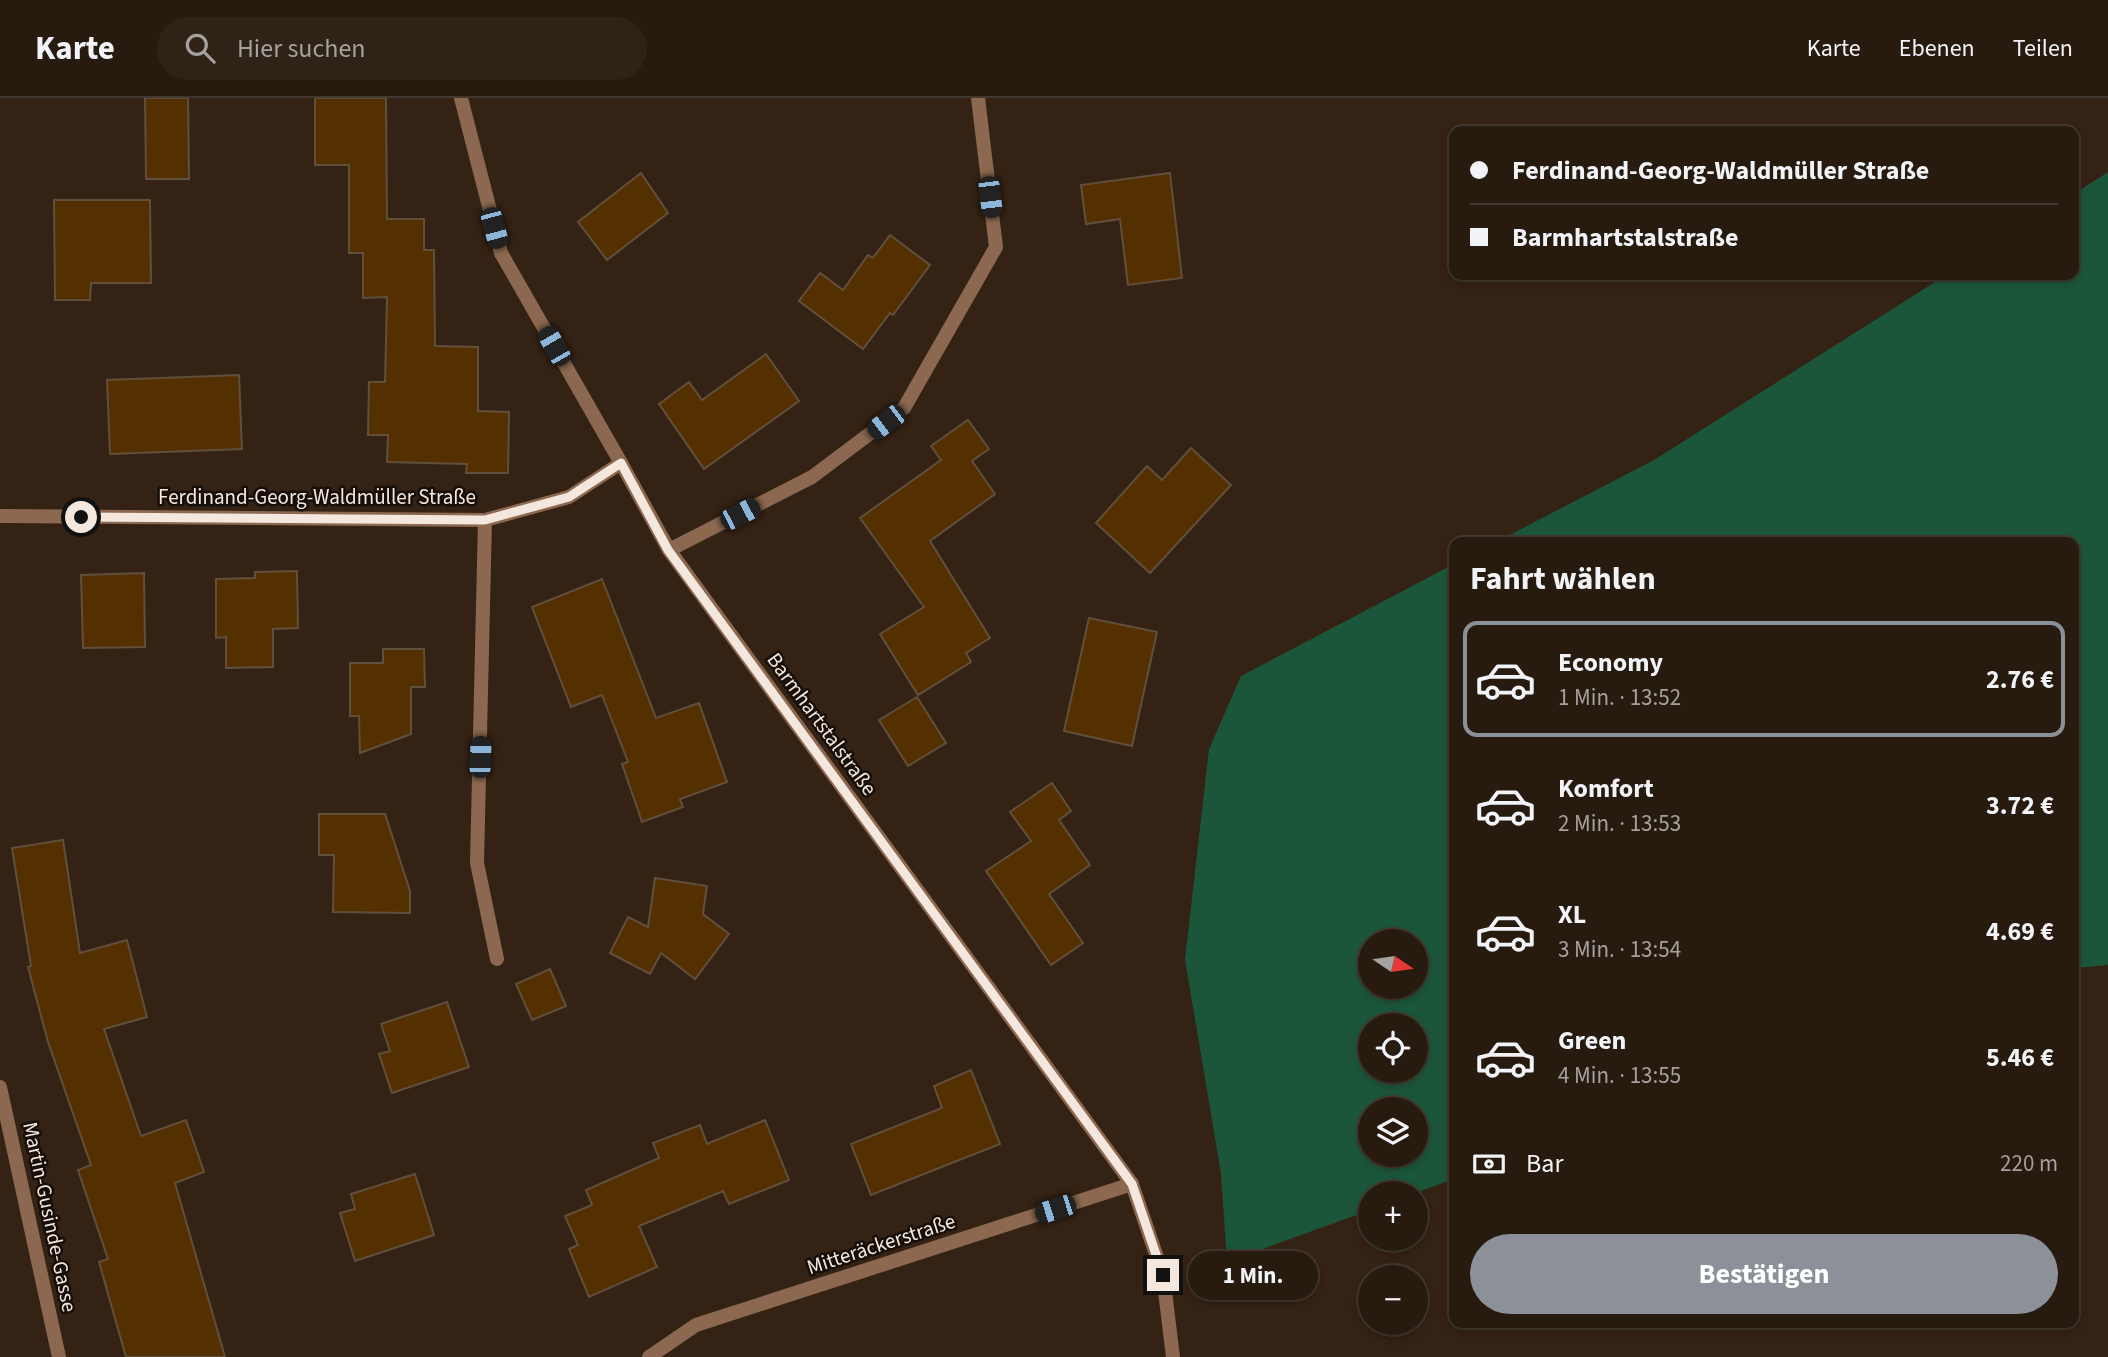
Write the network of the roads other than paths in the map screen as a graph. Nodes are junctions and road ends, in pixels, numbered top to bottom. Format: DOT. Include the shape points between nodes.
graph roads {
  1 [pos="461,98"];
  2 [pos="978,98"];
  3 [pos="621,463"];
  4 [pos="0,516"];
  5 [pos="485,520"];
  6 [pos="668,550"];
  7 [pos="497,959"];
  8 [pos="0,1087"];
  9 [pos="1132,1184"];
  10 [pos="59,1357"];
  11 [pos="649,1357"];
  12 [pos="1173,1357"];
  1 -- 3 [label="street, Barmhartstalstraße" via="501,253"];
  2 -- 6 [label="street" via="996,247 904,408 812,477"];
  3 -- 5 [label="street, Ferdinand-Georg-Waldmüller Straße" via="569,497"];
  3 -- 6 [label="street, Barmhartstalstraße"];
  4 -- 5 [label="street, Ferdinand-Georg-Waldmüller Straße"];
  5 -- 7 [label="street" via="477,863"];
  6 -- 9 [label="street, Barmhartstalstraße"];
  8 -- 10 [label="street, Martin-Gusinde-Gasse"];
  9 -- 11 [label="street, Mitteräckerstraße" via="696,1325"];
  9 -- 12 [label="street, Barmhartstalstraße" via="1163,1275"];
}
